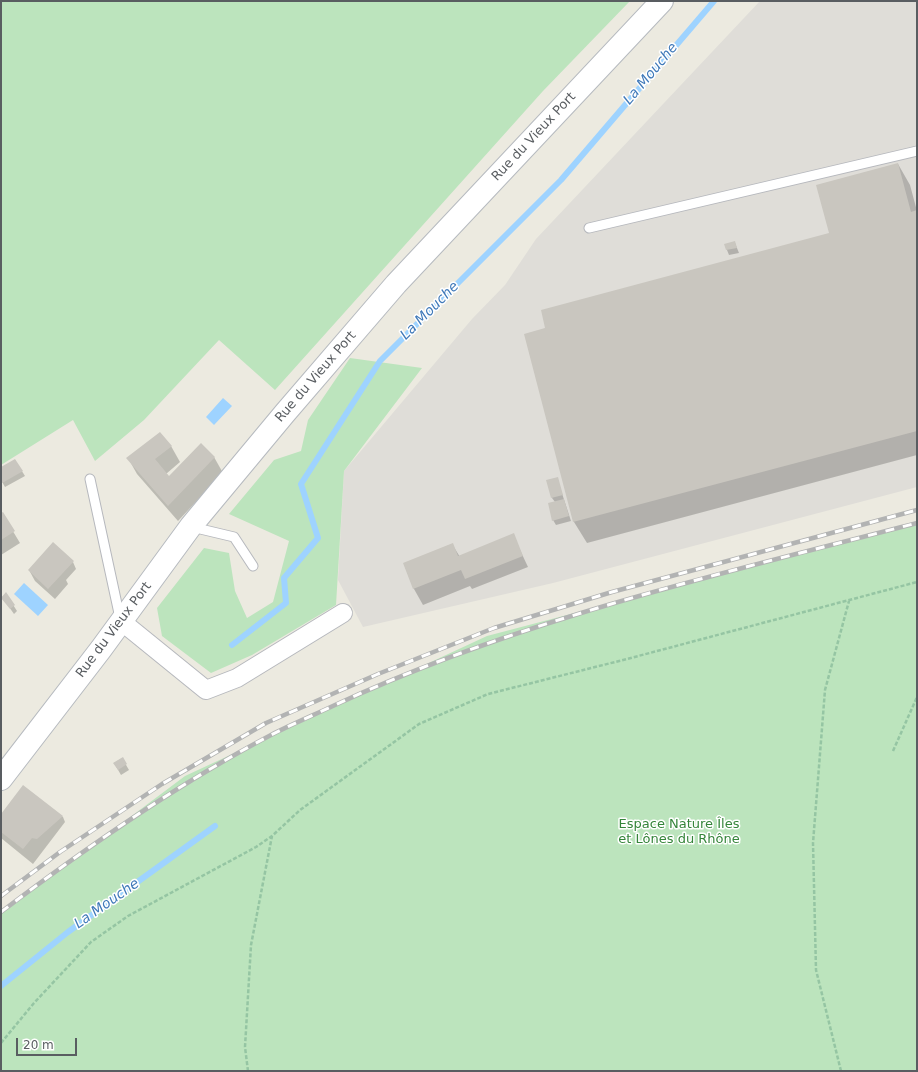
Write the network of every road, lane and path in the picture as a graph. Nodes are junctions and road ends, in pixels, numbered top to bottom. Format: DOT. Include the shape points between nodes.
graph roads {
  1 [pos="662,1"];
  2 [pos="917,151"];
  3 [pos="589,228"];
  4 [pos="90,479"];
  5 [pos="191,526"];
  6 [pos="253,566"];
  7 [pos="917,582"];
  8 [pos="850,600"];
  9 [pos="343,613"];
  10 [pos="121,621"];
  11 [pos="917,697"];
  12 [pos="893,751"];
  13 [pos="1,778"];
  14 [pos="272,836"];
  15 [pos="1,1043"];
  16 [pos="248,1071"];
  17 [pos="841,1071"];
  1 -- 5 [label="main road, Rue du Vieux Port" via="396,284"];
  2 -- 3 [label="lane"];
  4 -- 10 [label="lane"];
  5 -- 6 [label="lane" via="234,537"];
  5 -- 10 [label="main road, Rue du Vieux Port"];
  7 -- 8 [label="path"];
  8 -- 14 [label="path" via="488,694 419,724 300,810"];
  8 -- 17 [label="path" via="825,690 813,843 816,970"];
  9 -- 10 [label="street" via="237,678 206,690"];
  10 -- 13 [label="main road, Rue du Vieux Port"];
  11 -- 12 [label="path"];
  14 -- 15 [label="path" via="215,870 128,916 91,942"];
  14 -- 16 [label="path" via="251,945 245,1047"];
}
